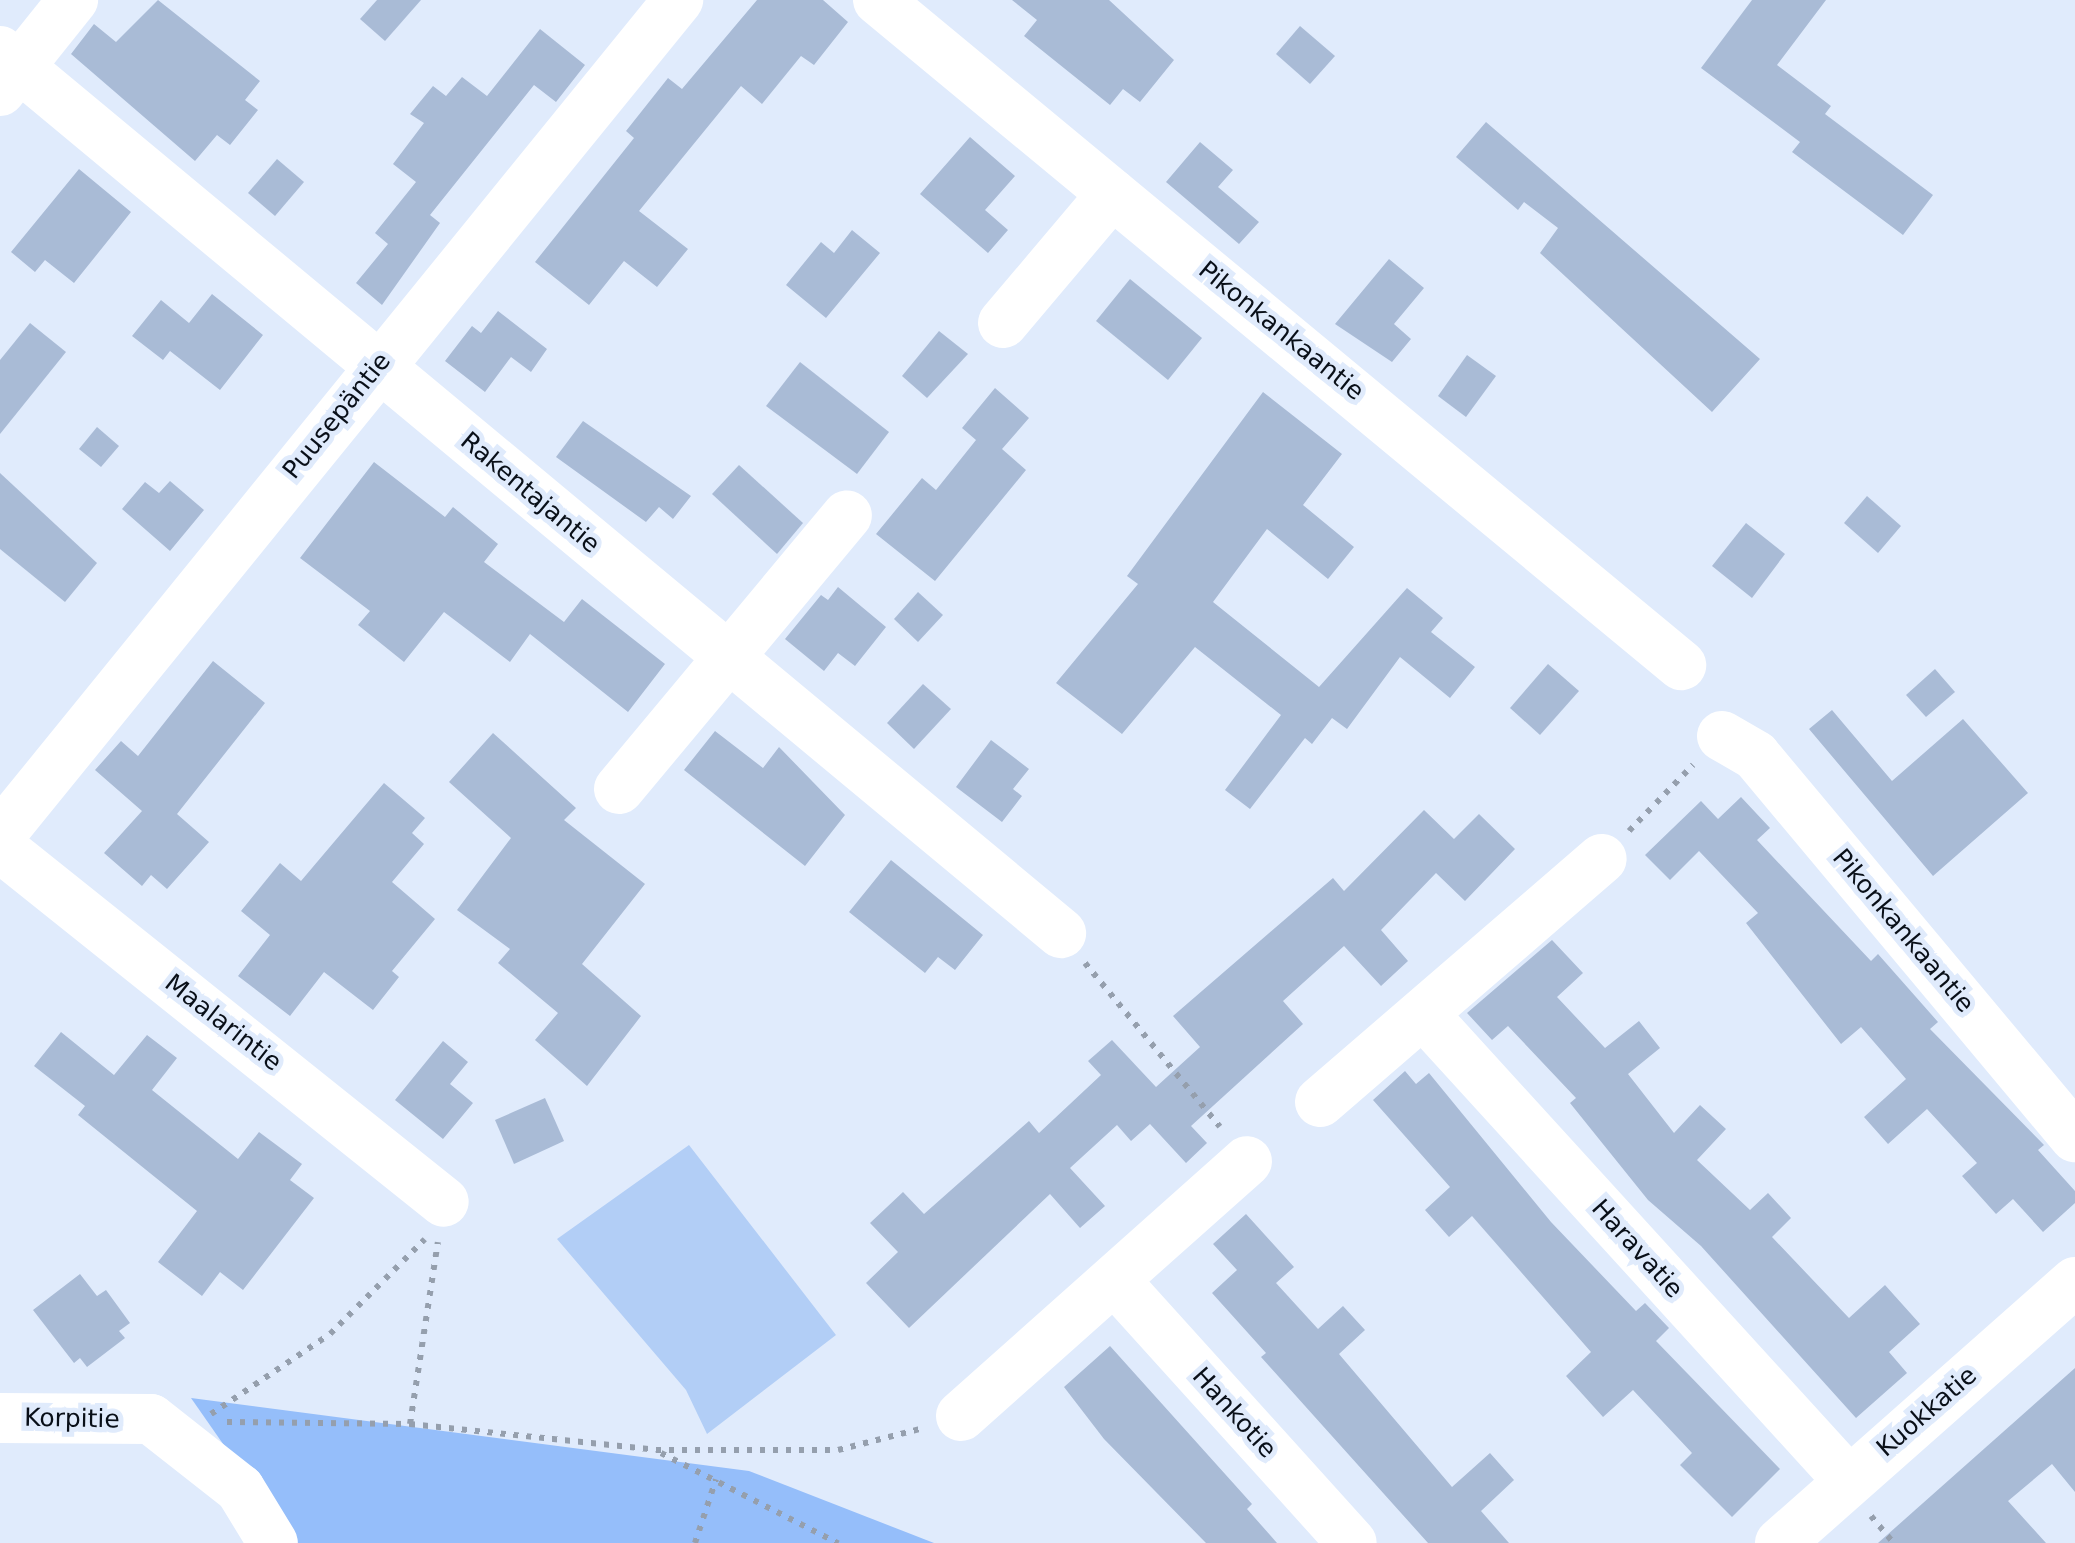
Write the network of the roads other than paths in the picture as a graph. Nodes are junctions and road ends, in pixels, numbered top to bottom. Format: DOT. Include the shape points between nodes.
graph roads {
  1 [pos="73,0"];
  2 [pos="678,0"];
  3 [pos="878,0"];
  4 [pos="7,70"];
  5 [pos="1112,194"];
  6 [pos="1003,323"];
  7 [pos="377,365"];
  8 [pos="847,515"];
  9 [pos="725,657"];
  10 [pos="1681,665"];
  11 [pos="1722,736"];
  12 [pos="619,788"];
  13 [pos="0,835"];
  14 [pos="0,846"];
  15 [pos="1602,859"];
  16 [pos="1062,934"];
  17 [pos="1425,1016"];
  18 [pos="1320,1102"];
  19 [pos="2075,1137"];
  20 [pos="1247,1161"];
  21 [pos="444,1202"];
  22 [pos="2075,1282"];
  23 [pos="1116,1283"];
  24 [pos="961,1416"];
  25 [pos="0,1418"];
  26 [pos="1848,1481"];
  27 [pos="273,1543"];
  28 [pos="1352,1543"];
  29 [pos="1780,1543"];
  1 -- 4 [label="street"];
  2 -- 7 [label="street, Puusepäntie"];
  3 -- 5 [label="street, Pikonkankaantie"];
  4 -- 7 [label="street, Rakentajantie"];
  5 -- 6 [label="street"];
  5 -- 10 [label="street, Pikonkankaantie"];
  7 -- 9 [label="street, Rakentajantie"];
  7 -- 13 [label="street, Puusepäntie"];
  8 -- 9 [label="street"];
  9 -- 12 [label="street"];
  9 -- 16 [label="street, Rakentajantie"];
  11 -- 19 [label="street, Pikonkankaantie" via="1756,756"];
  14 -- 21 [label="street, Maalarintie"];
  15 -- 17 [label="street"];
  17 -- 18 [label="street"];
  17 -- 26 [label="street, Haravatie"];
  20 -- 23 [label="street"];
  22 -- 26 [label="street, Kuokkatie"];
  23 -- 24 [label="street"];
  23 -- 28 [label="street, Hankotie"];
  25 -- 27 [label="street, Korpitie" via="150,1419 240,1489"];
  26 -- 29 [label="street, Kuokkatie"];
}
